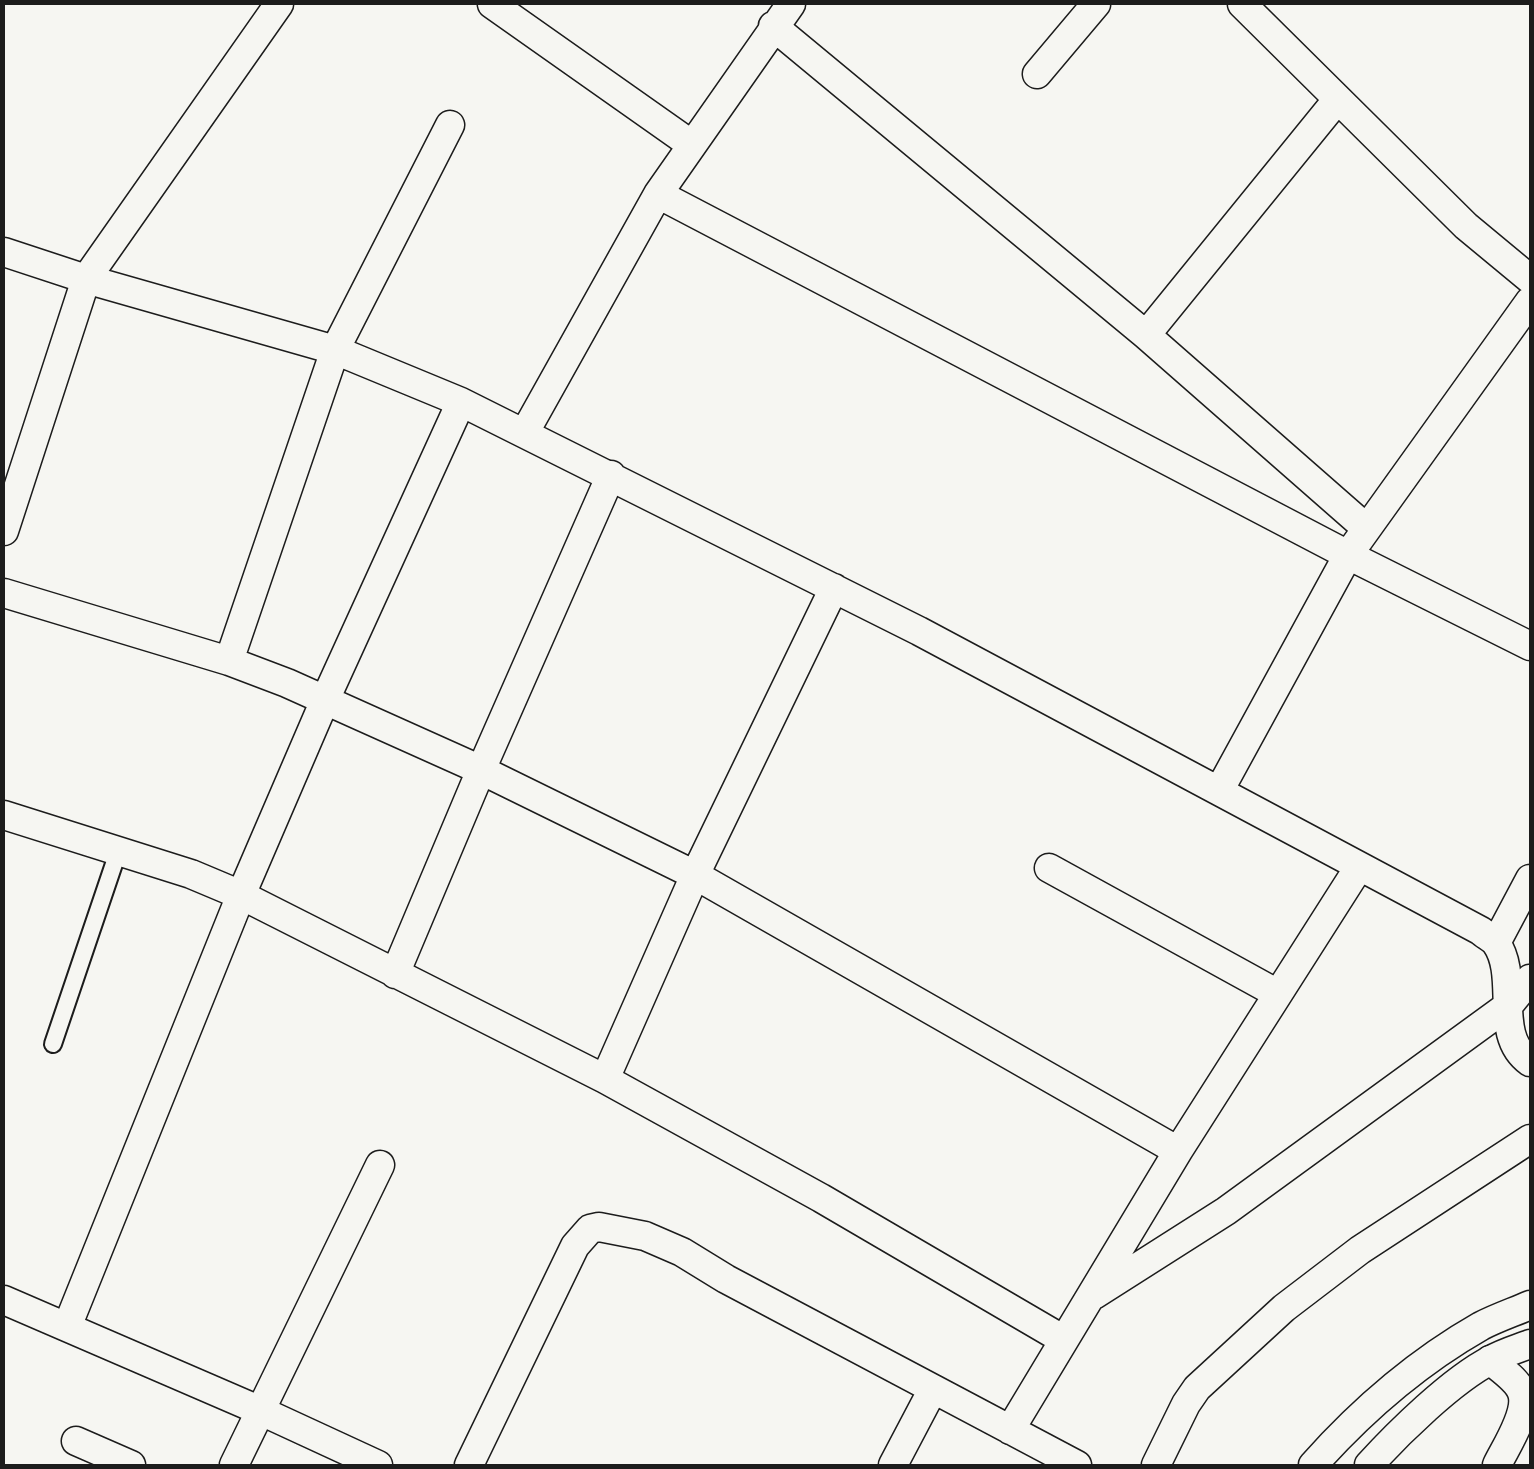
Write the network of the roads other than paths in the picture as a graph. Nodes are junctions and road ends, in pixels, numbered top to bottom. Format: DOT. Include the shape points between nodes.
graph roads {
  1 [pos="492,4"];
  2 [pos="791,4"];
  3 [pos="1096,4"];
  4 [pos="1242,4"];
  5 [pos="269,7"];
  6 [pos="773,26"];
  7 [pos="1037,74"];
  8 [pos="1337,100"];
  9 [pos="450,125"];
  10 [pos="692,145"];
  11 [pos="658,194"];
  12 [pos="4,252"];
  13 [pos="86,279"];
  14 [pos="1530,279"];
  15 [pos="1530,301"];
  16 [pos="1146,335"];
  17 [pos="335,350"];
  18 [pos="461,402"];
  19 [pos="526,432"];
  20 [pos="611,475"];
  21 [pos="1366,528"];
  22 [pos="4,531"];
  23 [pos="1348,555"];
  24 [pos="834,588"];
  25 [pos="4,593"];
  26 [pos="1530,646"];
  27 [pos="229,662"];
  28 [pos="325,700"];
  29 [pos="481,770"];
  30 [pos="1219,791"];
  31 [pos="4,815"];
  32 [pos="118,852"];
  33 [pos="1359,867"];
  34 [pos="1049,868"];
  35 [pos="695,876"];
  36 [pos="1530,879"];
  37 [pos="241,895"];
  38 [pos="1496,942"];
  39 [pos="395,974"];
  40 [pos="1530,979"];
  41 [pos="1278,994"];
  42 [pos="1509,1005"];
  43 [pos="52,1044"];
  44 [pos="1530,1062"];
  45 [pos="605,1079"];
  46 [pos="1530,1139"];
  47 [pos="1178,1152"];
  48 [pos="380,1165"];
  49 [pos="1089,1299"];
  50 [pos="4,1300"];
  51 [pos="1530,1305"];
  52 [pos="67,1327"];
  53 [pos="1064,1340"];
  54 [pos="1530,1344"];
  55 [pos="1490,1360"];
  56 [pos="933,1389"];
  57 [pos="261,1411"];
  58 [pos="1010,1430"];
  59 [pos="76,1441"];
  60 [pos="131,1465"];
  61 [pos="234,1465"];
  62 [pos="378,1465"];
  63 [pos="468,1465"];
  64 [pos="893,1465"];
  65 [pos="1077,1465"];
  66 [pos="1156,1465"];
  67 [pos="1312,1465"];
  68 [pos="1369,1465"];
  69 [pos="1497,1465"];
  1 -- 10 [label="street"];
  2 -- 6 [label="street"];
  3 -- 7 [label="street"];
  4 -- 8 [label="street"];
  5 -- 13 [label="street"];
  6 -- 10 [label="street"];
  6 -- 16 [label="street"];
  8 -- 14 [label="street" via="1466,226"];
  8 -- 16 [label="street"];
  9 -- 17 [label="street"];
  10 -- 11 [label="street"];
  11 -- 19 [label="street"];
  11 -- 23 [label="street"];
  12 -- 13 [label="street"];
  13 -- 17 [label="street"];
  13 -- 22 [label="street"];
  15 -- 21 [label="street"];
  16 -- 21 [label="street"];
  17 -- 18 [label="street"];
  17 -- 27 [label="street"];
  18 -- 19 [label="street"];
  18 -- 28 [label="street"];
  19 -- 20 [label="street"];
  20 -- 24 [label="street"];
  20 -- 29 [label="street"];
  21 -- 23 [label="street"];
  23 -- 26 [label="street"];
  23 -- 30 [label="street"];
  24 -- 30 [label="street"];
  24 -- 35 [label="street"];
  25 -- 27 [label="street"];
  27 -- 28 [label="street"];
  28 -- 29 [label="street"];
  28 -- 37 [label="street"];
  29 -- 35 [label="street"];
  29 -- 39 [label="street"];
  30 -- 33 [label="street"];
  31 -- 32 [label="street"];
  32 -- 37 [label="street" via="191,874"];
  32 -- 43 [label="lane"];
  33 -- 38 [label="street"];
  33 -- 41 [label="street"];
  34 -- 41 [label="street"];
  35 -- 45 [label="street"];
  35 -- 47 [label="street"];
  36 -- 38 [label="street"];
  37 -- 39 [label="street"];
  37 -- 52 [label="street"];
  38 -- 42 [label="street" via="1502,958"];
  39 -- 45 [label="street"];
  40 -- 42 [label="street"];
  41 -- 47 [label="street"];
  42 -- 44 [label="street" via="1514,1047"];
  42 -- 49 [label="street" via="1226,1211"];
  45 -- 53 [label="street" via="821,1198"];
  46 -- 66 [label="street" via="1360,1250 1284,1308 1197,1388"];
  47 -- 49 [label="street"];
  48 -- 57 [label="street"];
  49 -- 53 [label="street"];
  50 -- 52 [label="street"];
  51 -- 67 [label="street" via="1482,1326 1408,1373 1348,1425"];
  52 -- 57 [label="street"];
  53 -- 58 [label="street"];
  54 -- 55 [label="street"];
  55 -- 68 [label="street" via="1448,1391 1392,1440"];
  55 -- 69 [label="street" via="1516,1383 1522,1394 1520,1420"];
  56 -- 58 [label="street"];
  56 -- 63 [label="street" via="726,1279 682,1252 645,1236 599,1227 590,1229 575,1246"];
  56 -- 64 [label="street"];
  57 -- 61 [label="street"];
  57 -- 62 [label="street"];
  58 -- 65 [label="street"];
  59 -- 60 [label="street"];
}
